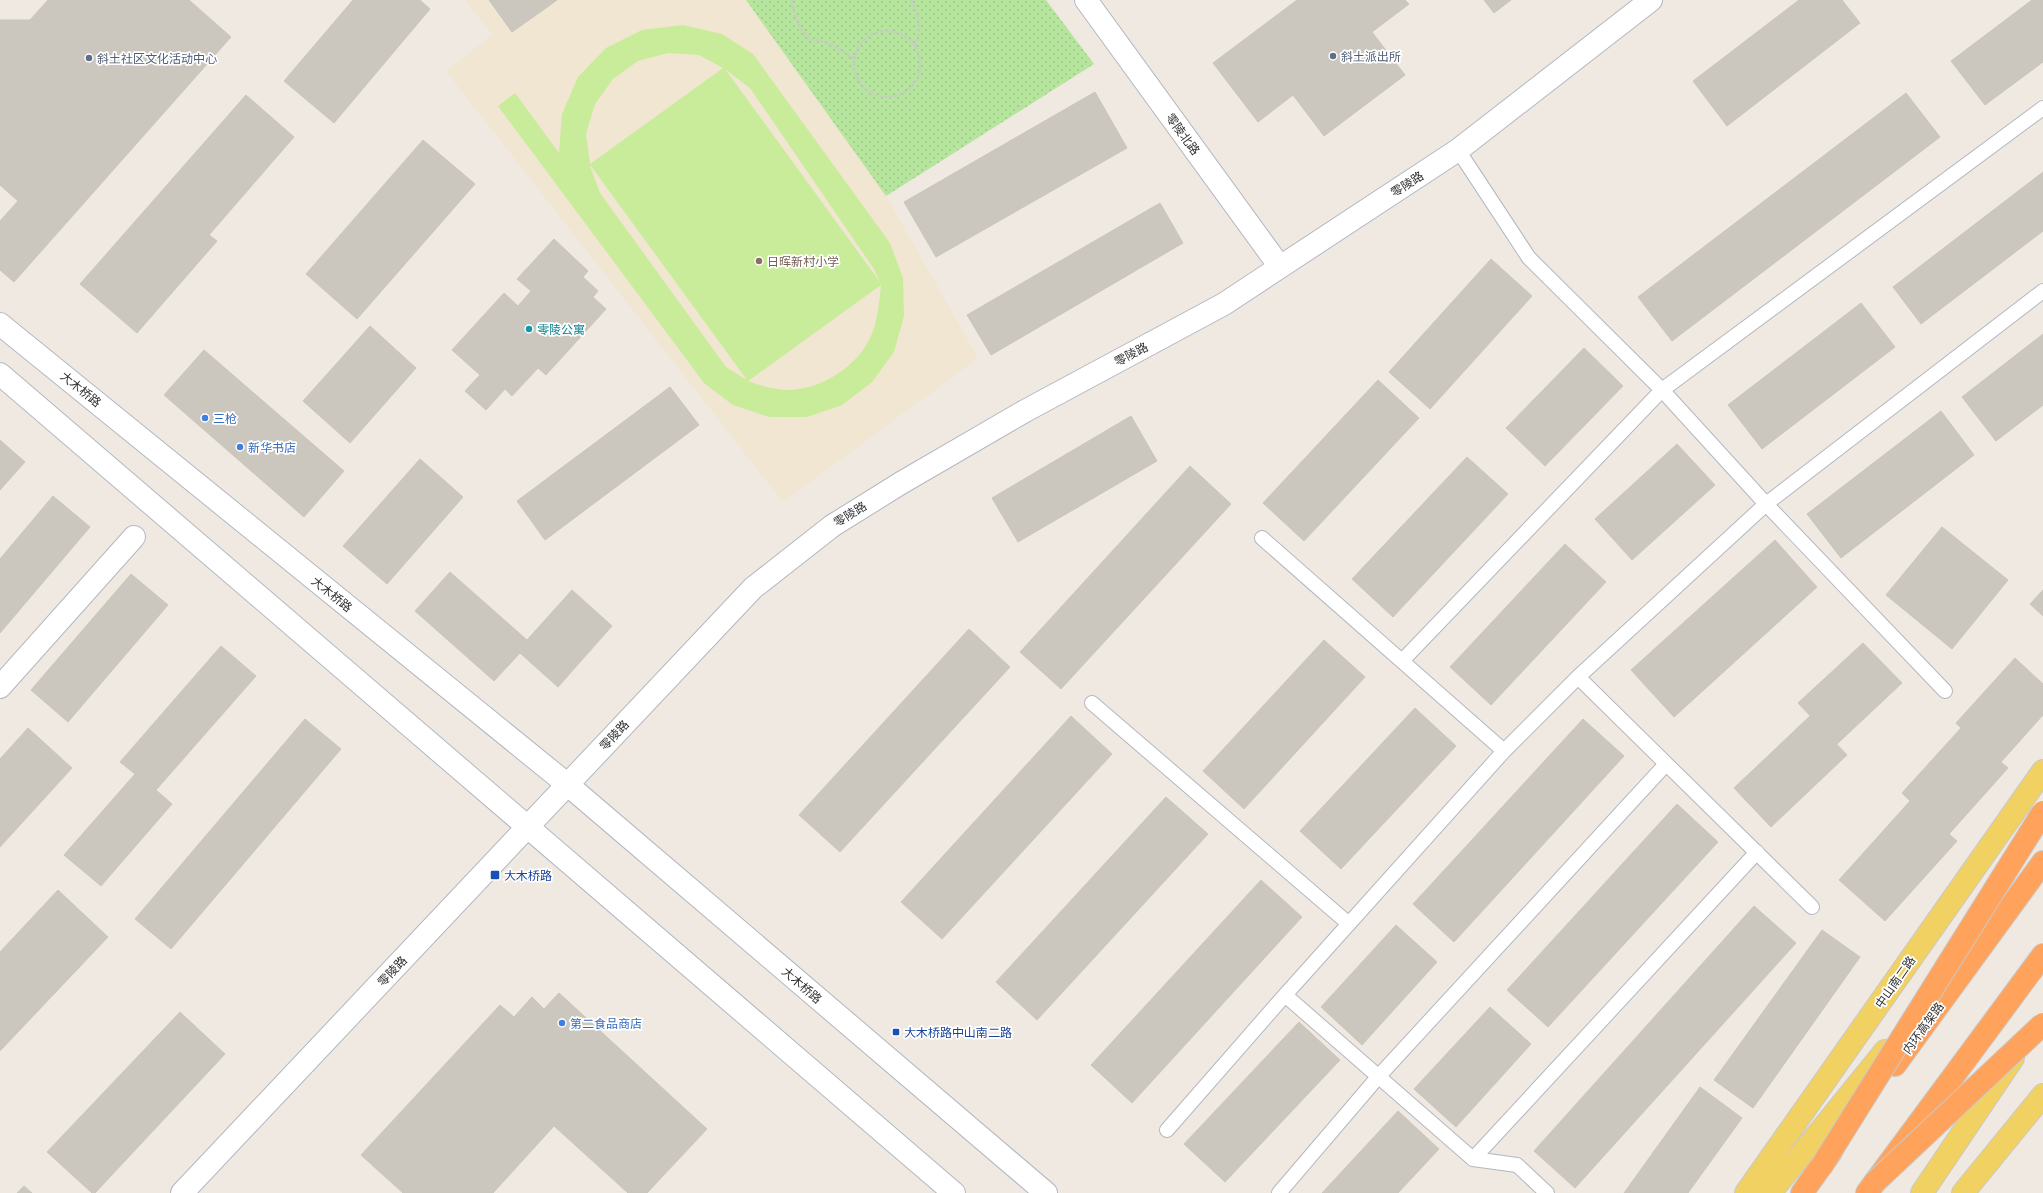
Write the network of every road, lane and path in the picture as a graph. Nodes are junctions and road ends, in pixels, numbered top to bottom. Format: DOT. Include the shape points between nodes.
graph roads {
  1 [pos="792,0"];
  2 [pos="911,0"];
  3 [pos="1086,0"];
  4 [pos="1651,0"];
  5 [pos="915,46"];
  6 [pos="854,59"];
  7 [pos="2043,108"];
  8 [pos="1458,150"];
  9 [pos="1280,268"];
  10 [pos="2043,291"];
  11 [pos="0,324"];
  12 [pos="0,374"];
  13 [pos="1662,390"];
  14 [pos="1766,504"];
  15 [pos="134,538"];
  16 [pos="1262,538"];
  17 [pos="1402,661"];
  18 [pos="1578,678"];
  19 [pos="0,687"];
  20 [pos="1945,691"];
  21 [pos="1092,703"];
  22 [pos="1504,751"];
  23 [pos="1666,764"];
  24 [pos="2043,771"];
  25 [pos="568,785"];
  26 [pos="2043,812"];
  27 [pos="527,828"];
  28 [pos="1757,852"];
  29 [pos="2043,862"];
  30 [pos="1812,907"];
  31 [pos="1349,924"];
  32 [pos="2043,955"];
  33 [pos="1285,995"];
  34 [pos="2043,1015"];
  35 [pos="2043,1024"];
  36 [pos="1378,1077"];
  37 [pos="2043,1095"];
  38 [pos="1167,1130"];
  39 [pos="1473,1159"];
  40 [pos="1821,1167"];
  41 [pos="1871,1188"];
  42 [pos="182,1193"];
  43 [pos="954,1193"];
  44 [pos="1046,1193"];
  45 [pos="1279,1193"];
  46 [pos="1547,1193"];
  47 [pos="1746,1193"];
  48 [pos="1770,1193"];
  49 [pos="1802,1193"];
  50 [pos="1922,1193"];
  51 [pos="1964,1193"];
  1 -- 6 [label="path" via="794,16 809,39 837,46"];
  2 -- 5 [label="path" via="920,24 919,38"];
  3 -- 9 [label="street, 零陵北路"];
  4 -- 8 [label="street, 零陵路"];
  5 -- 6 [label="path" via="907,37 897,32 875,33 865,39"];
  5 -- 6 [label="path" via="920,55 918,76 913,85 894,96 884,97 865,88 858,80"];
  7 -- 13 [label="lane"];
  8 -- 9 [label="street, 零陵路"];
  8 -- 13 [label="lane" via="1529,258"];
  9 -- 25 [label="street, 零陵路" via="1224,304 1025,411 901,482 832,526 754,588"];
  10 -- 14 [label="lane"];
  11 -- 25 [label="street, 大木桥路"];
  12 -- 27 [label="street"];
  13 -- 14 [label="lane"];
  13 -- 17 [label="lane"];
  14 -- 18 [label="lane"];
  14 -- 20 [label="lane"];
  15 -- 19 [label="street"];
  16 -- 17 [label="lane"];
  17 -- 22 [label="lane"];
  18 -- 22 [label="lane"];
  18 -- 23 [label="lane"];
  21 -- 31 [label="lane"];
  22 -- 31 [label="lane"];
  23 -- 28 [label="lane"];
  23 -- 36 [label="lane"];
  24 -- 47 [label="main road, 中山南二路"];
  25 -- 27 [label="street, 零陵路"];
  25 -- 44 [label="street, 大木桥路"];
  26 -- 40 [label="highway, bridge"];
  27 -- 42 [label="street, 零陵路"];
  27 -- 43 [label="street"];
  28 -- 30 [label="lane"];
  28 -- 39 [label="lane"];
  29 -- 40 [label="highway, 内环高架路, bridge"];
  29 -- 48 [label="main road" via="1940,982"];
  31 -- 33 [label="lane"];
  32 -- 41 [label="highway, bridge"];
  33 -- 36 [label="lane"];
  33 -- 38 [label="lane"];
  34 -- 50 [label="main road"];
  35 -- 41 [label="highway, bridge"];
  36 -- 39 [label="lane"];
  36 -- 45 [label="lane"];
  37 -- 51 [label="main road"];
  39 -- 46 [label="lane" via="1517,1165"];
  40 -- 49 [label="highway, 内环高架路"];
}
